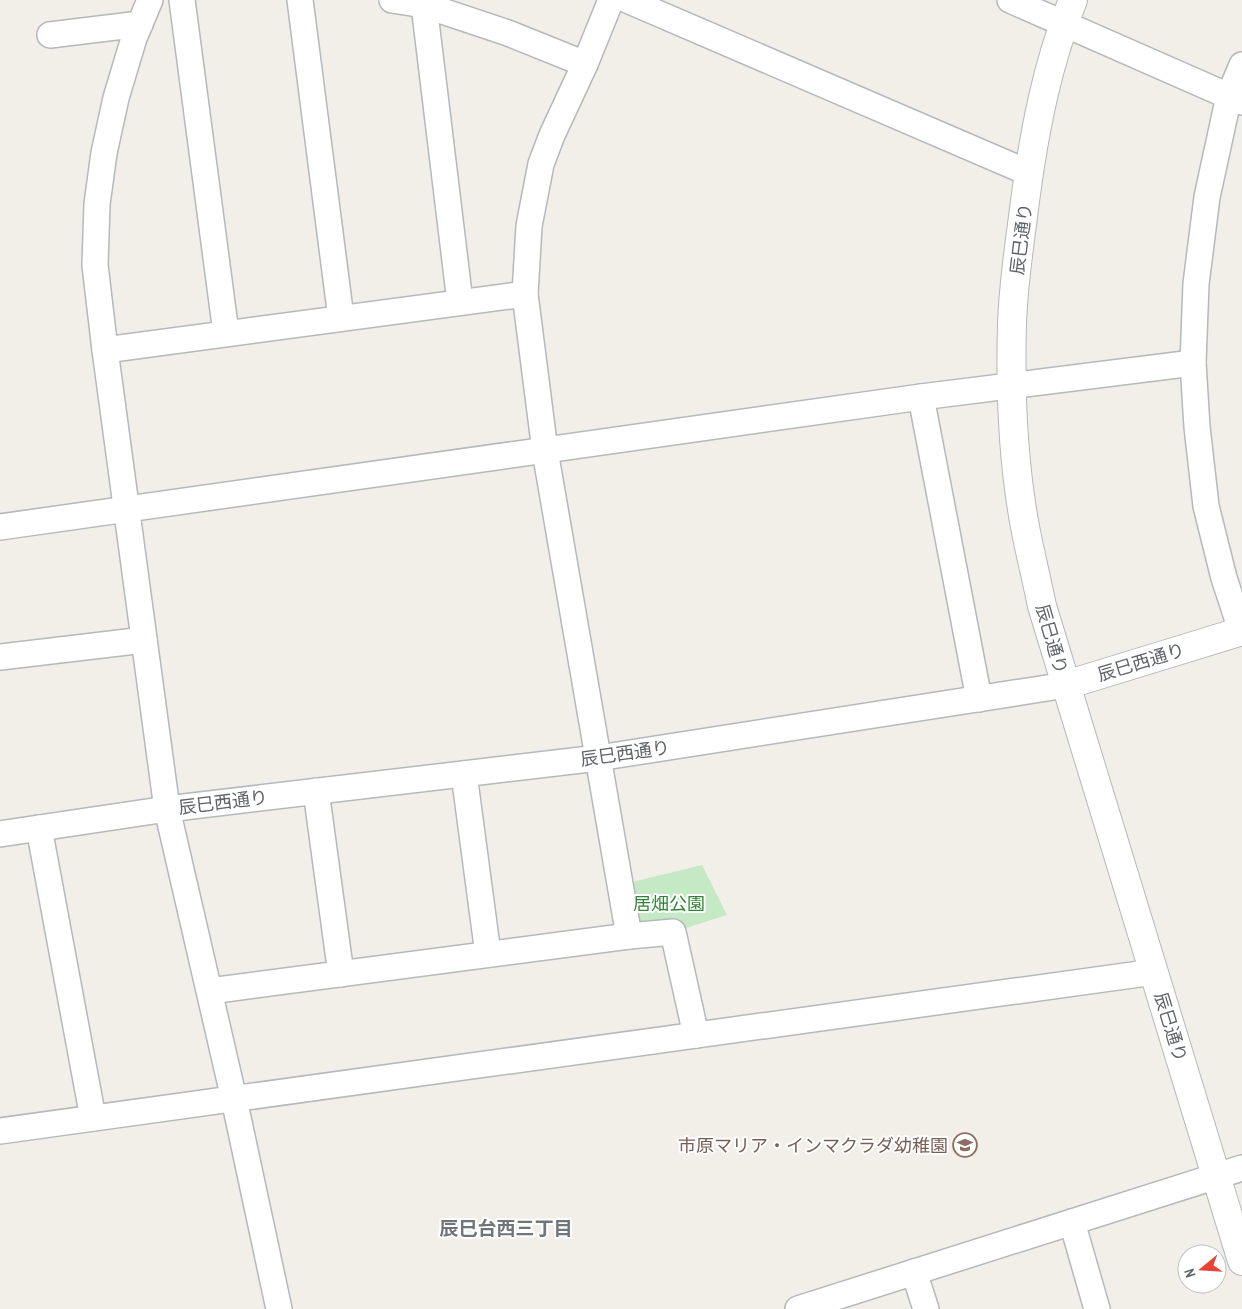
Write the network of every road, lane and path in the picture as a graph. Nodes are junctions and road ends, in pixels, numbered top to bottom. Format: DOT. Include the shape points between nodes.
graph roads {
  1 [pos="150,0"];
  2 [pos="182,0"];
  3 [pos="300,0"];
  4 [pos="392,0"];
  5 [pos="611,0"];
  6 [pos="627,0"];
  7 [pos="1010,0"];
  8 [pos="424,5"];
  9 [pos="1068,12"];
  10 [pos="140,24"];
  11 [pos="50,35"];
  12 [pos="585,64"];
  13 [pos="1242,65"];
  14 [pos="1235,99"];
  15 [pos="1029,173"];
  16 [pos="525,294"];
  17 [pos="460,302"];
  18 [pos="341,318"];
  19 [pos="226,334"];
  20 [pos="105,350"];
  21 [pos="1193,363"];
  22 [pos="1012,386"];
  23 [pos="921,397"];
  24 [pos="545,452"];
  25 [pos="127,510"];
  26 [pos="0,527"];
  27 [pos="1242,632"];
  28 [pos="144,640"];
  29 [pos="0,657"];
  30 [pos="1066,685"];
  31 [pos="979,699"];
  32 [pos="598,758"];
  33 [pos="464,774"];
  34 [pos="316,791"];
  35 [pos="167,809"];
  36 [pos="39,828"];
  37 [pos="0,834"];
  38 [pos="628,936"];
  39 [pos="488,954"];
  40 [pos="1154,972"];
  41 [pos="341,974"];
  42 [pos="210,991"];
  43 [pos="696,1035"];
  44 [pos="234,1099"];
  45 [pos="93,1118"];
  46 [pos="0,1131"];
  47 [pos="1242,1168"];
  48 [pos="1216,1176"];
  49 [pos="1072,1222"];
  50 [pos="1242,1262"];
  51 [pos="914,1272"];
  52 [pos="279,1309"];
  53 [pos="798,1309"];
  54 [pos="926,1309"];
  55 [pos="1097,1309"];
  1 -- 10 [label="street"];
  2 -- 19 [label="street"];
  3 -- 18 [label="street"];
  4 -- 8 [label="street"];
  5 -- 12 [label="street"];
  6 -- 15 [label="street"];
  7 -- 9 [label="street"];
  8 -- 12 [label="street" via="508,32"];
  8 -- 17 [label="street"];
  9 -- 14 [label="street"];
  9 -- 15 [label="street, 辰巳通り" via="1044,92"];
  10 -- 11 [label="street"];
  10 -- 20 [label="street" via="116,98 97,204 95,265"];
  12 -- 16 [label="street" via="541,164 529,226"];
  13 -- 14 [label="street"];
  14 -- 21 [label="street" via="1207,198 1197,274"];
  15 -- 22 [label="street, 辰巳通り" via="1012,324"];
  16 -- 17 [label="street"];
  16 -- 24 [label="street"];
  17 -- 18 [label="street"];
  18 -- 19 [label="street"];
  19 -- 20 [label="street"];
  20 -- 25 [label="street"];
  21 -- 22 [label="street"];
  21 -- 27 [label="street" via="1206,506"];
  22 -- 23 [label="street"];
  22 -- 30 [label="street, 辰巳通り" via="1015,448 1026,531 1042,606"];
  23 -- 24 [label="street"];
  23 -- 31 [label="street"];
  24 -- 25 [label="street"];
  24 -- 32 [label="street"];
  25 -- 26 [label="street"];
  25 -- 28 [label="street"];
  27 -- 30 [label="street, 辰巳西通り"];
  28 -- 29 [label="street"];
  28 -- 35 [label="street"];
  30 -- 31 [label="street, 辰巳西通り"];
  30 -- 40 [label="street, 辰巳通り"];
  31 -- 32 [label="street, 辰巳西通り"];
  32 -- 33 [label="street, 辰巳西通り"];
  32 -- 38 [label="street"];
  33 -- 34 [label="street, 辰巳西通り"];
  33 -- 39 [label="street"];
  34 -- 35 [label="street, 辰巳西通り"];
  34 -- 41 [label="street"];
  35 -- 36 [label="street, 辰巳西通り"];
  35 -- 42 [label="street"];
  36 -- 37 [label="street, 辰巳西通り"];
  36 -- 45 [label="street"];
  38 -- 39 [label="street"];
  38 -- 43 [label="street" via="673,932"];
  39 -- 41 [label="street"];
  40 -- 43 [label="street"];
  40 -- 48 [label="street, 辰巳通り"];
  41 -- 42 [label="street"];
  42 -- 44 [label="street"];
  43 -- 44 [label="street"];
  44 -- 45 [label="street"];
  44 -- 52 [label="street"];
  45 -- 46 [label="street"];
  47 -- 48 [label="street"];
  48 -- 49 [label="street"];
  48 -- 50 [label="street, 辰巳通り"];
  49 -- 51 [label="street"];
  49 -- 55 [label="street"];
  51 -- 53 [label="street"];
  51 -- 54 [label="street"];
}
